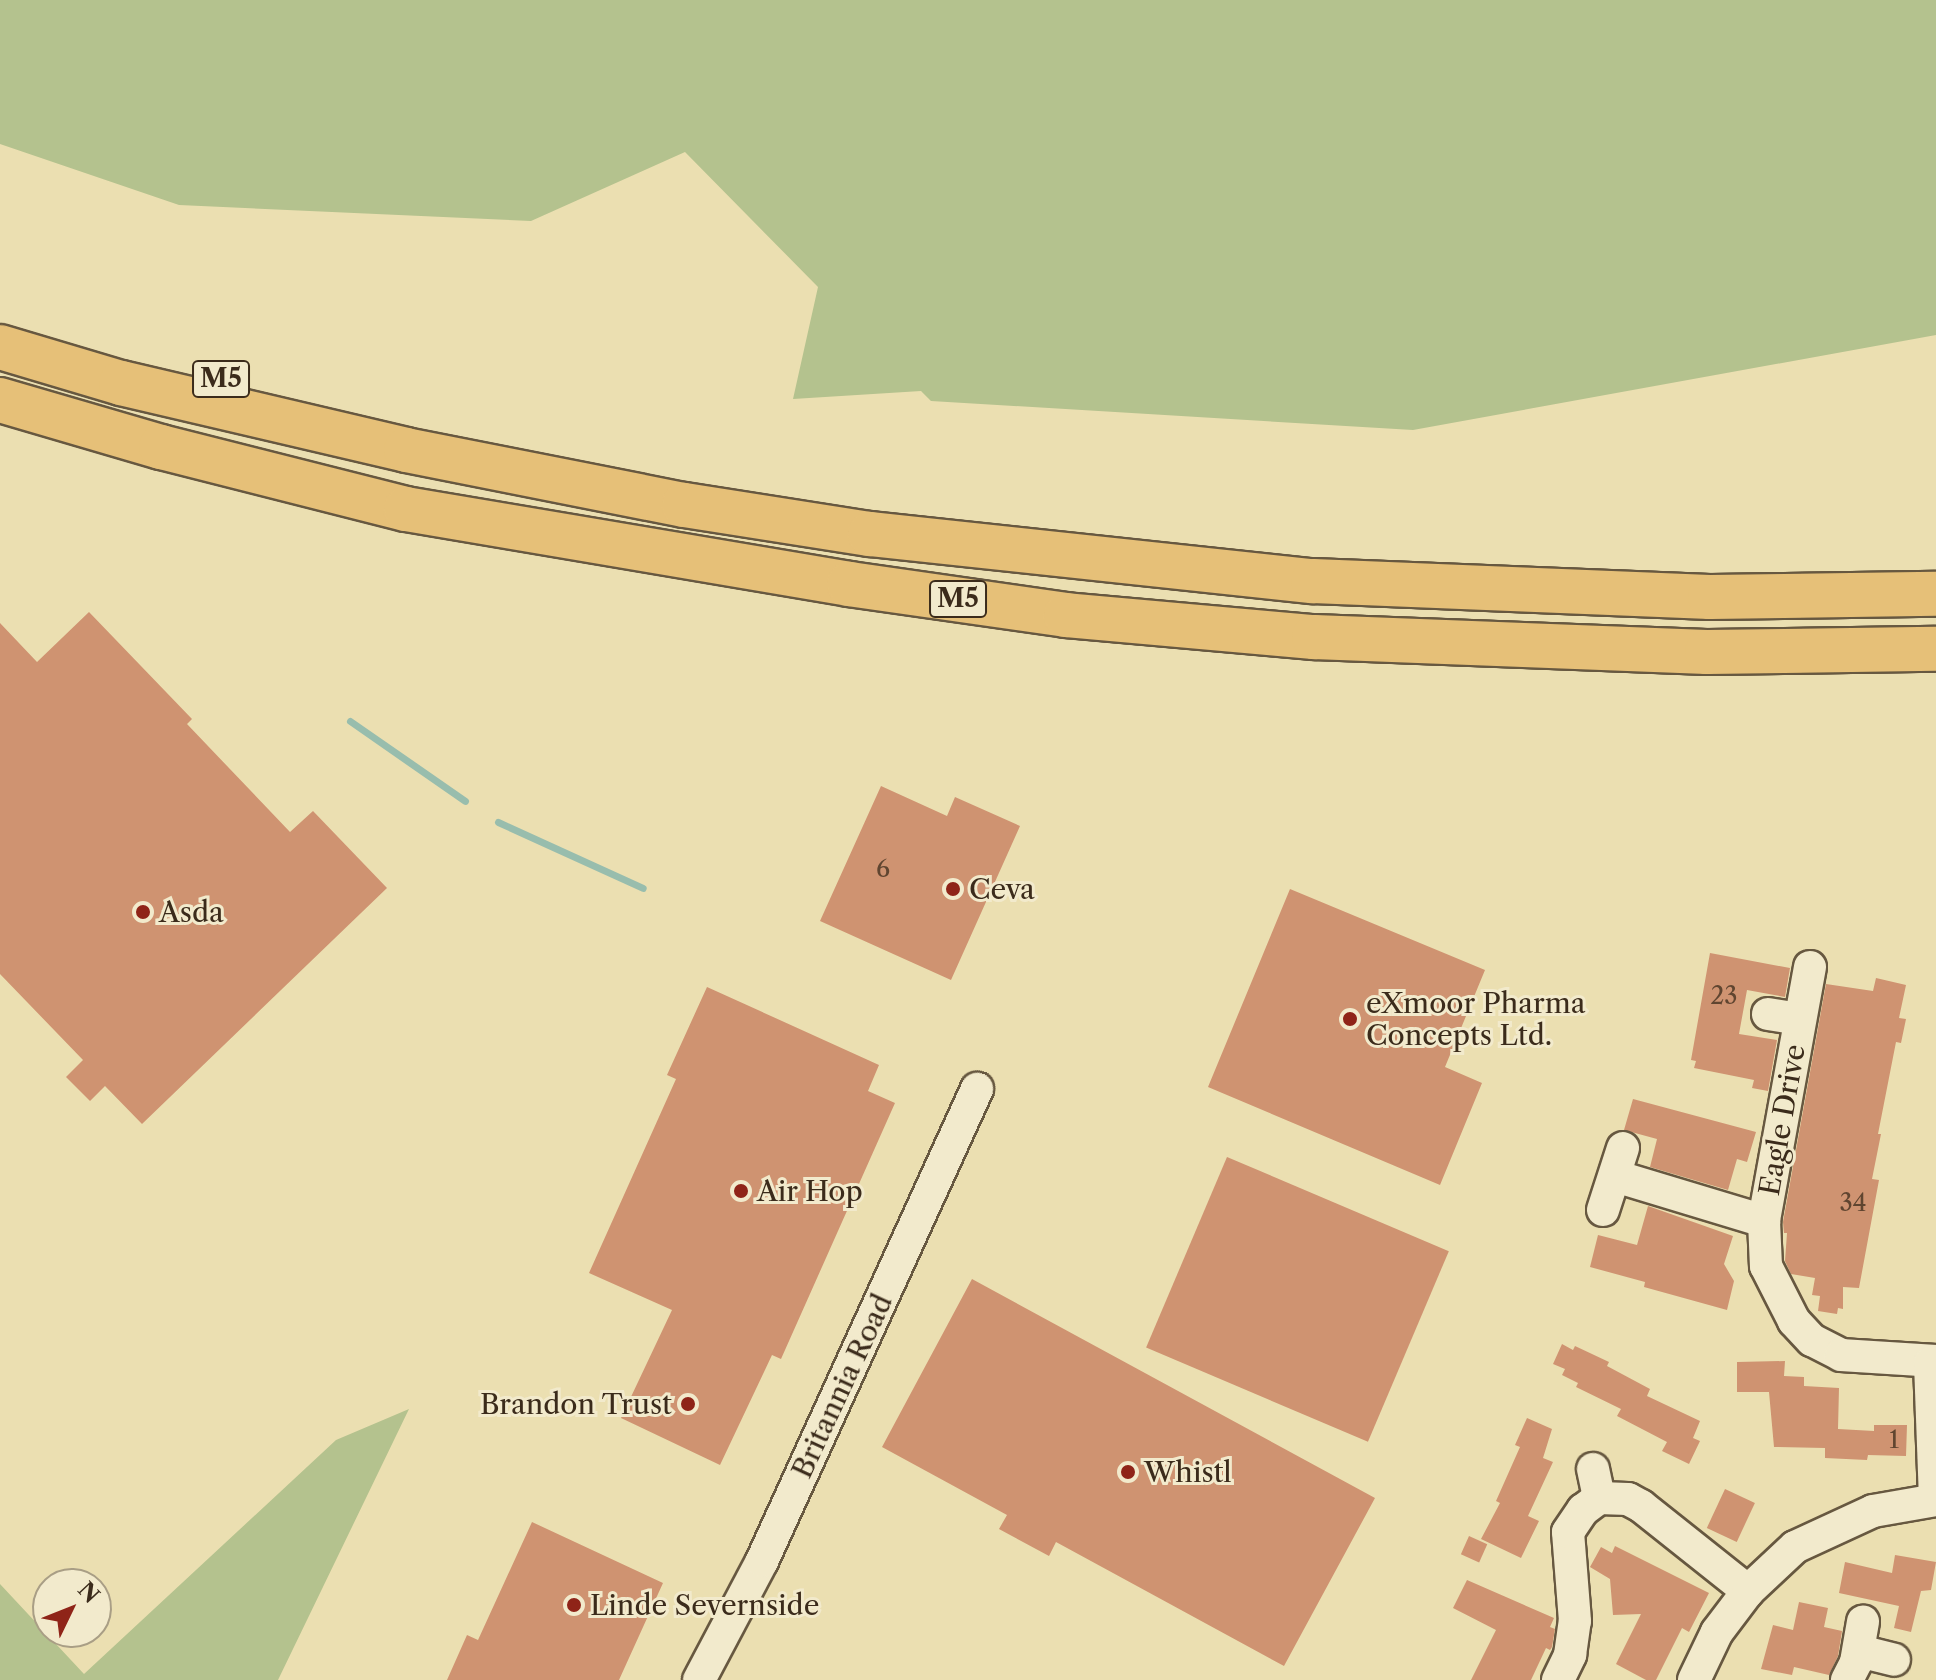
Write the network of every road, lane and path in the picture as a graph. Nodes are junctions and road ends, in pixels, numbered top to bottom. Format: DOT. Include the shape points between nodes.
graph roads {
  1 [pos="0,315"];
  2 [pos="0,347"];
  3 [pos="0,400"];
  4 [pos="437,456"];
  5 [pos="1936,594"];
  6 [pos="1936,649"];
  7 [pos="1810,967"];
  8 [pos="1768,1014"];
  9 [pos="1800,1019"];
  10 [pos="977,1089"];
  11 [pos="1603,1210"];
  12 [pos="1764,1221"];
  13 [pos="1933,1362"];
  14 [pos="1936,1500"];
  15 [pos="1748,1591"];
  16 [pos="1856,1651"];
  17 [pos="1894,1660"];
  18 [pos="699,1680"];
  19 [pos="1558,1680"];
  20 [pos="1694,1680"];
  1 -- 4 [label="highway, M5" via="280,394"];
  2 -- 4 [label="highway, M5" via="121,383"];
  3 -- 6 [label="highway, M5" via="406,509 1066,615 1314,637 1707,652"];
  4 -- 5 [label="highway, M5" via="684,505 870,534 1172,569 1313,581 1710,597"];
  7 -- 9 [label="street, Eagle Drive"];
  8 -- 9 [label="street, Eagle Drive"];
  9 -- 12 [label="street, Eagle Drive"];
  10 -- 18 [label="street, Britannia Road" via="762,1561"];
  11 -- 12 [label="street, Eagle Drive" via="1619,1162"];
  12 -- 13 [label="street, Eagle Drive" via="1766,1266 1794,1321 1812,1340 1841,1355"];
  13 -- 14 [label="street, Eagle Drive"];
  14 -- 15 [label="street" via="1873,1511 1816,1535 1774,1563"];
  15 -- 19 [label="street" via="1641,1506 1596,1484 1568,1532 1575,1621 1570,1655"];
  15 -- 20 [label="street" via="1717,1632"];
  16 -- 17 [label="street"];
}
